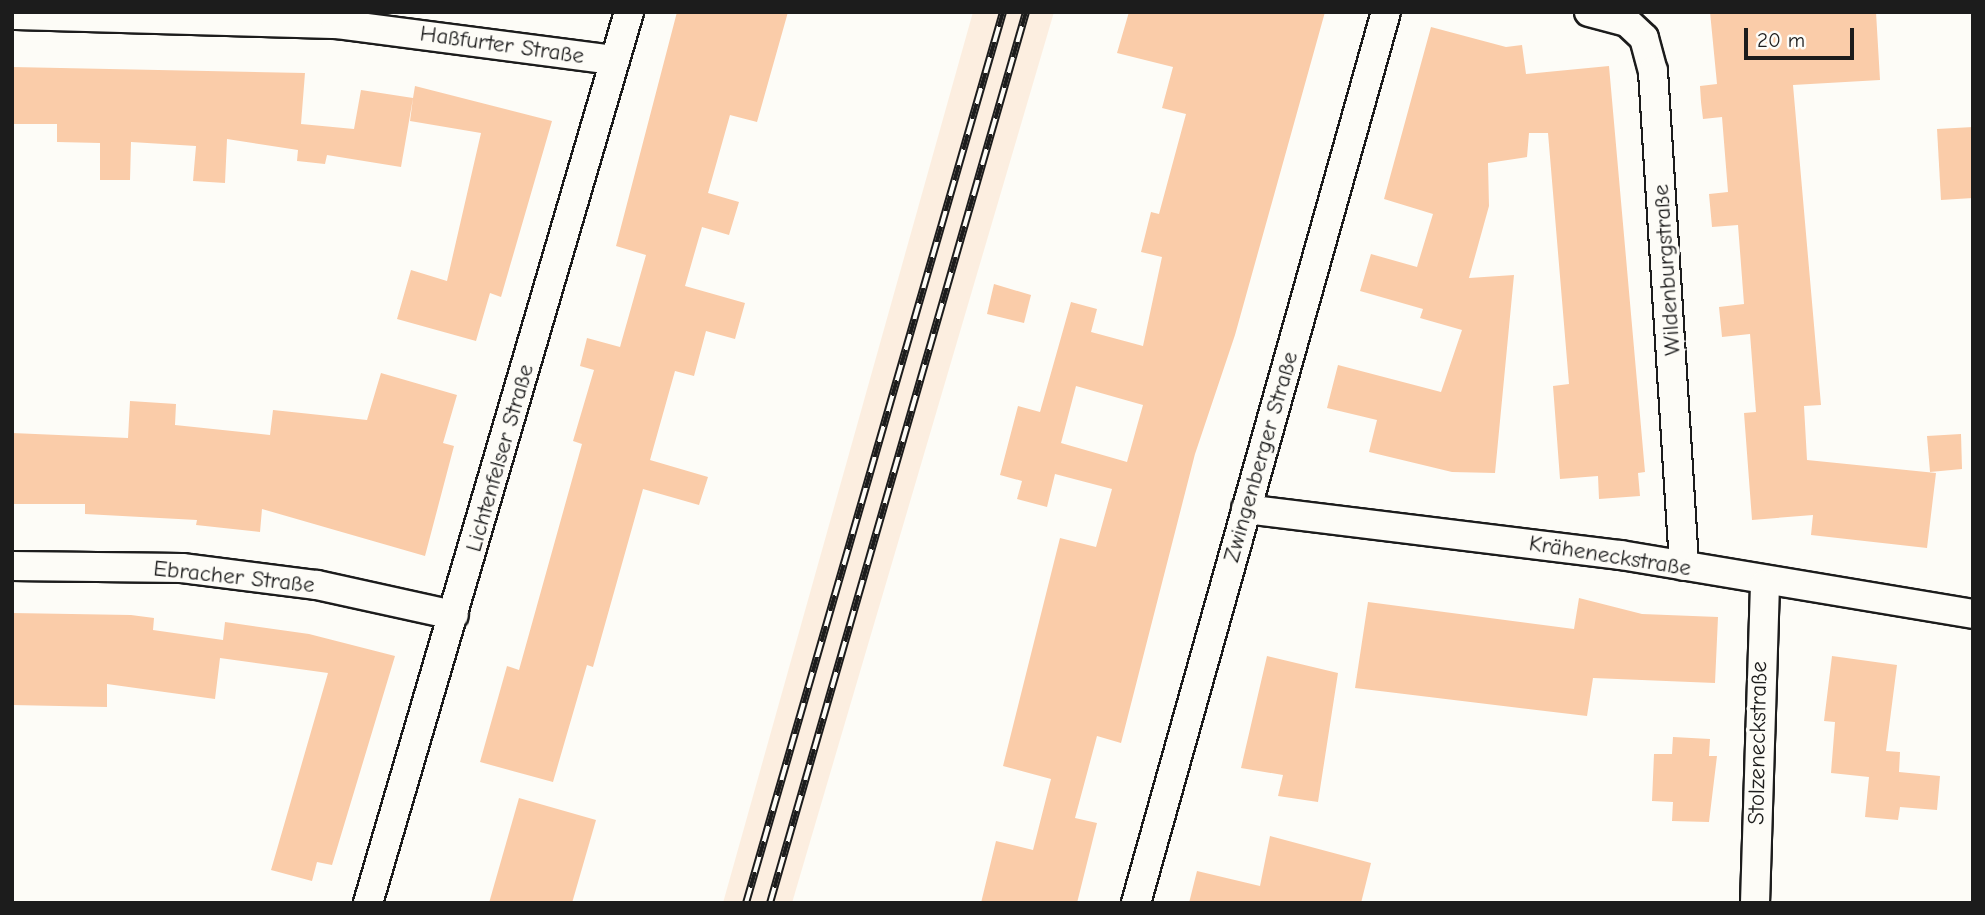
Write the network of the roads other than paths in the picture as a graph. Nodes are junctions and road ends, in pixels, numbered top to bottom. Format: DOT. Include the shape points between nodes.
graph roads {
  1 [pos="629,12"];
  2 [pos="1386,12"];
  3 [pos="1589,12"];
  4 [pos="118,13"];
  5 [pos="12,15"];
  6 [pos="336,18"];
  7 [pos="615,60"];
  8 [pos="1246,509"];
  9 [pos="12,566"];
  10 [pos="1684,566"];
  11 [pos="1765,584"];
  12 [pos="454,614"];
  13 [pos="1973,614"];
  14 [pos="368,903"];
  15 [pos="1136,903"];
  16 [pos="1755,903"];
  1 -- 7 [label="street, Lichtenfelser Straße"];
  2 -- 8 [label="street, Zwingenberger Straße"];
  3 -- 10 [label="street, Wildenburgstraße" via="1627,22 1644,38 1653,71"];
  4 -- 5 [label="street, Haßfurter Straße"];
  4 -- 6 [label="street, Haßfurter Straße"];
  6 -- 7 [label="street, Haßfurter Straße"];
  7 -- 12 [label="street, Lichtenfelser Straße"];
  8 -- 10 [label="street, Kräheneckstraße"];
  8 -- 15 [label="street, Zwingenberger Straße"];
  9 -- 12 [label="street, Ebracher Straße" via="182,568 317,585"];
  10 -- 11 [label="street, Kräheneckstraße"];
  11 -- 13 [label="street, Kräheneckstraße"];
  11 -- 16 [label="street, Stolzeneckstraße"];
  12 -- 14 [label="street, Lichtenfelser Straße"];
}
